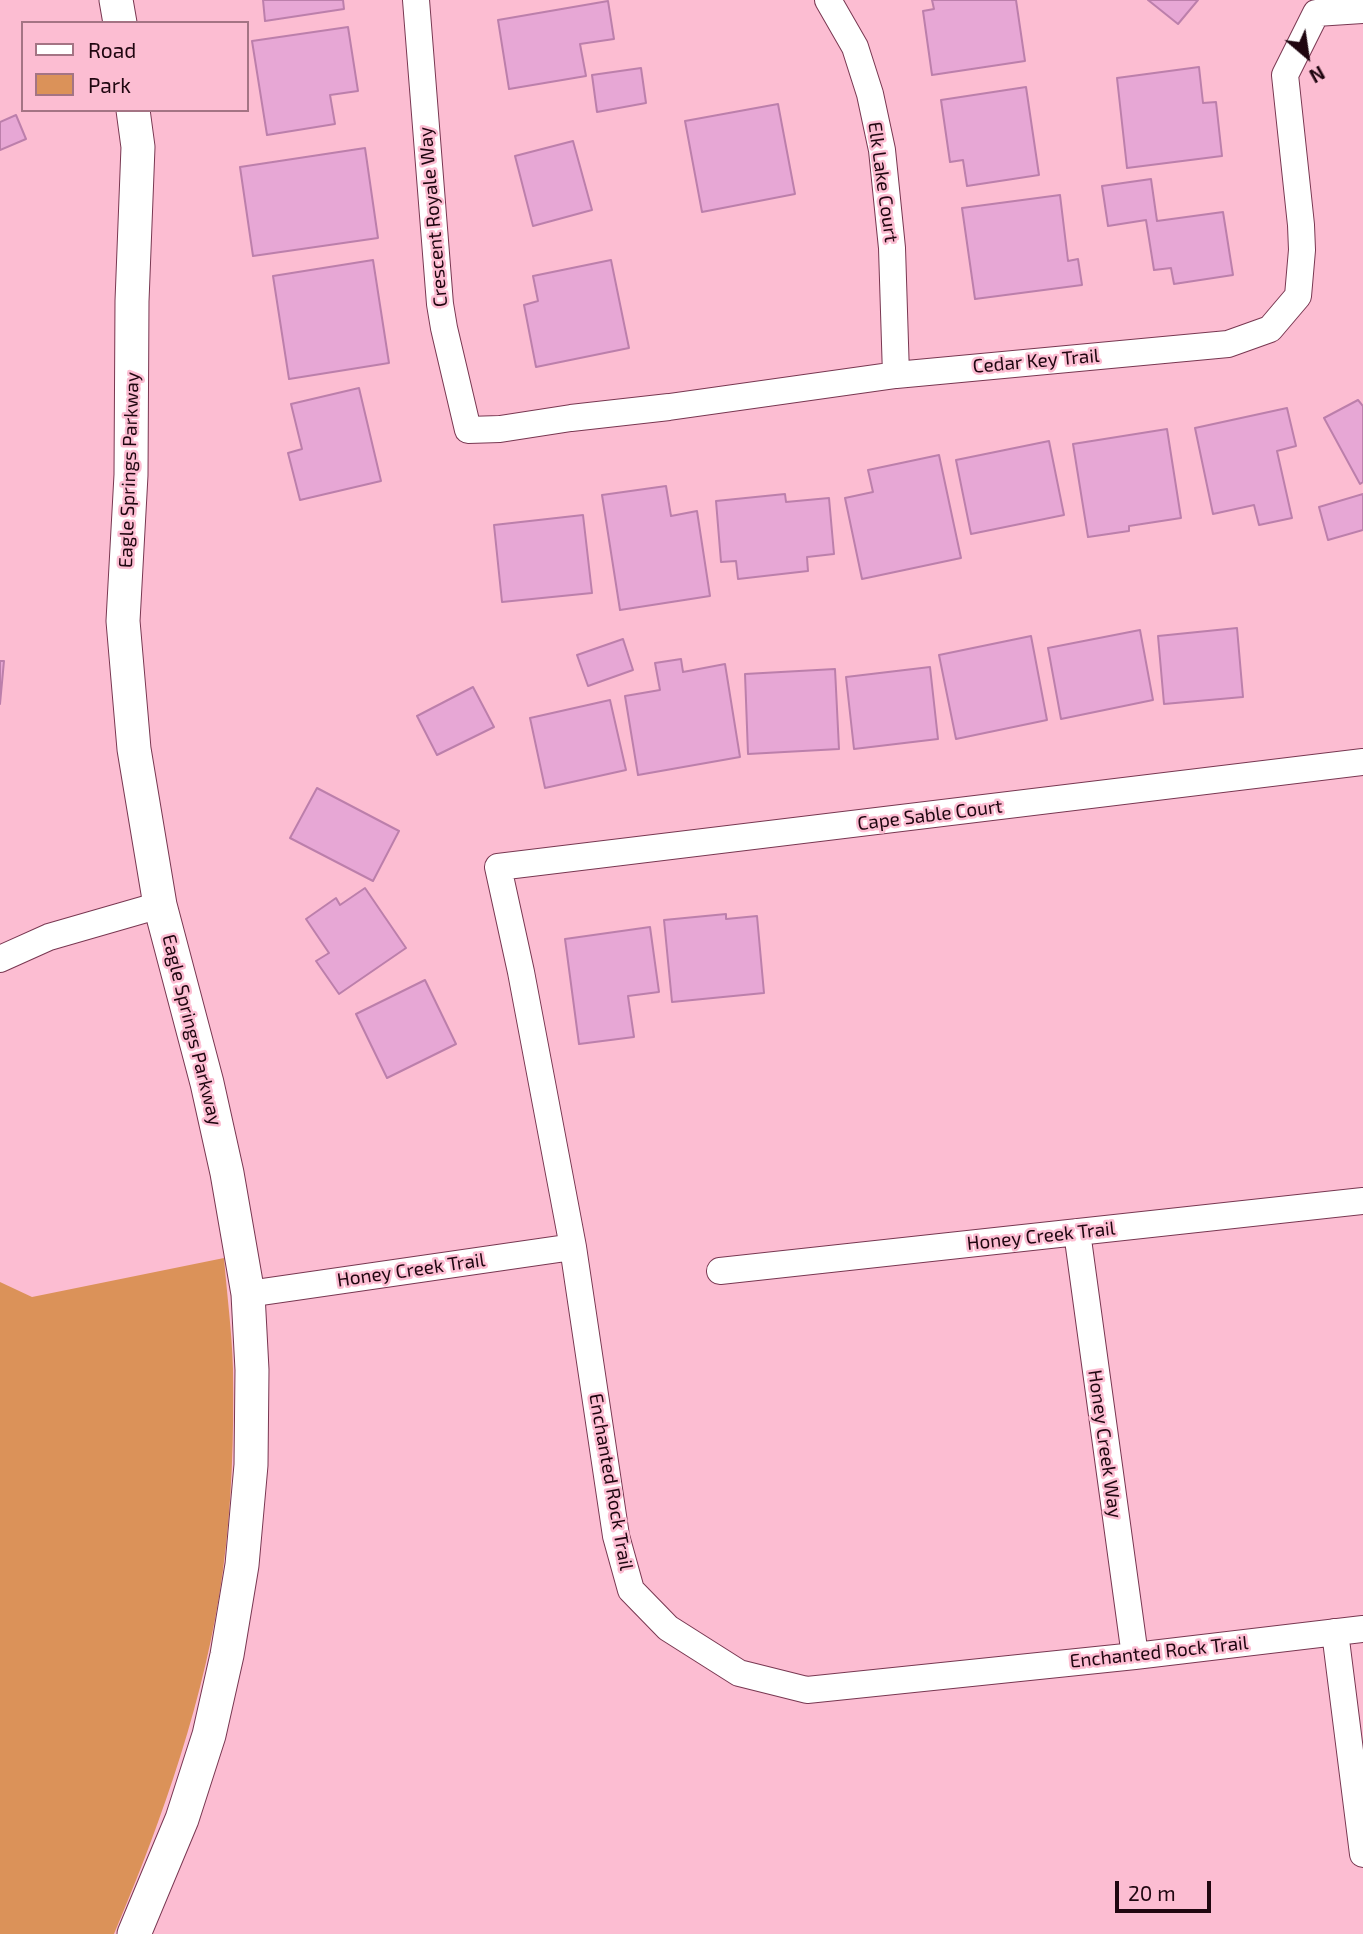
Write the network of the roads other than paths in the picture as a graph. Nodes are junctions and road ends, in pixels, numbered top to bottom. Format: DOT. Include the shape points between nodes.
graph roads {
  1 [pos="116,0"];
  2 [pos="415,0"];
  3 [pos="828,0"];
  4 [pos="1363,10"];
  5 [pos="120,21"];
  6 [pos="133,112"];
  7 [pos="896,375"];
  8 [pos="468,430"];
  9 [pos="1363,762"];
  10 [pos="498,867"];
  11 [pos="160,905"];
  12 [pos="0,959"];
  13 [pos="1363,1201"];
  14 [pos="1077,1232"];
  15 [pos="573,1247"];
  16 [pos="720,1271"];
  17 [pos="248,1294"];
  18 [pos="1363,1629"];
  19 [pos="1335,1632"];
  20 [pos="1135,1656"];
  21 [pos="1363,1854"];
  22 [pos="134,1934"];
  1 -- 5 [label="street"];
  2 -- 8 [label="street, Crescent Royale Way" via="440,304"];
  3 -- 7 [label="street, Elk Lake Court" via="855,47 881,150 892,248"];
  4 -- 7 [label="street, Cedar Key Trail" via="1316,13 1285,75 1302,250 1298,296 1270,329 1228,344"];
  6 -- 11 [label="street, Eagle Springs Parkway" via="138,147 123,621 135,749"];
  7 -- 8 [label="street, Cedar Key Trail"];
  9 -- 10 [label="street, Cape Sable Court"];
  10 -- 15 [label="street, Enchanted Rock Trail"];
  11 -- 12 [label="street" via="50,937"];
  11 -- 17 [label="street, Eagle Springs Parkway" via="228,1173"];
  13 -- 14 [label="street, Honey Creek Trail"];
  14 -- 16 [label="street, Honey Creek Trail"];
  14 -- 20 [label="street, Honey Creek Way"];
  15 -- 17 [label="street, Honey Creek Trail"];
  15 -- 20 [label="street, Enchanted Rock Trail" via="616,1536 631,1590 667,1628 739,1673 807,1690"];
  17 -- 22 [label="street, Eagle Springs Parkway" via="251,1465 242,1565 227,1655 209,1734 182,1819"];
  18 -- 19 [label="street, Enchanted Rock Trail"];
  19 -- 20 [label="street, Enchanted Rock Trail"];
  19 -- 21 [label="street"];
}
